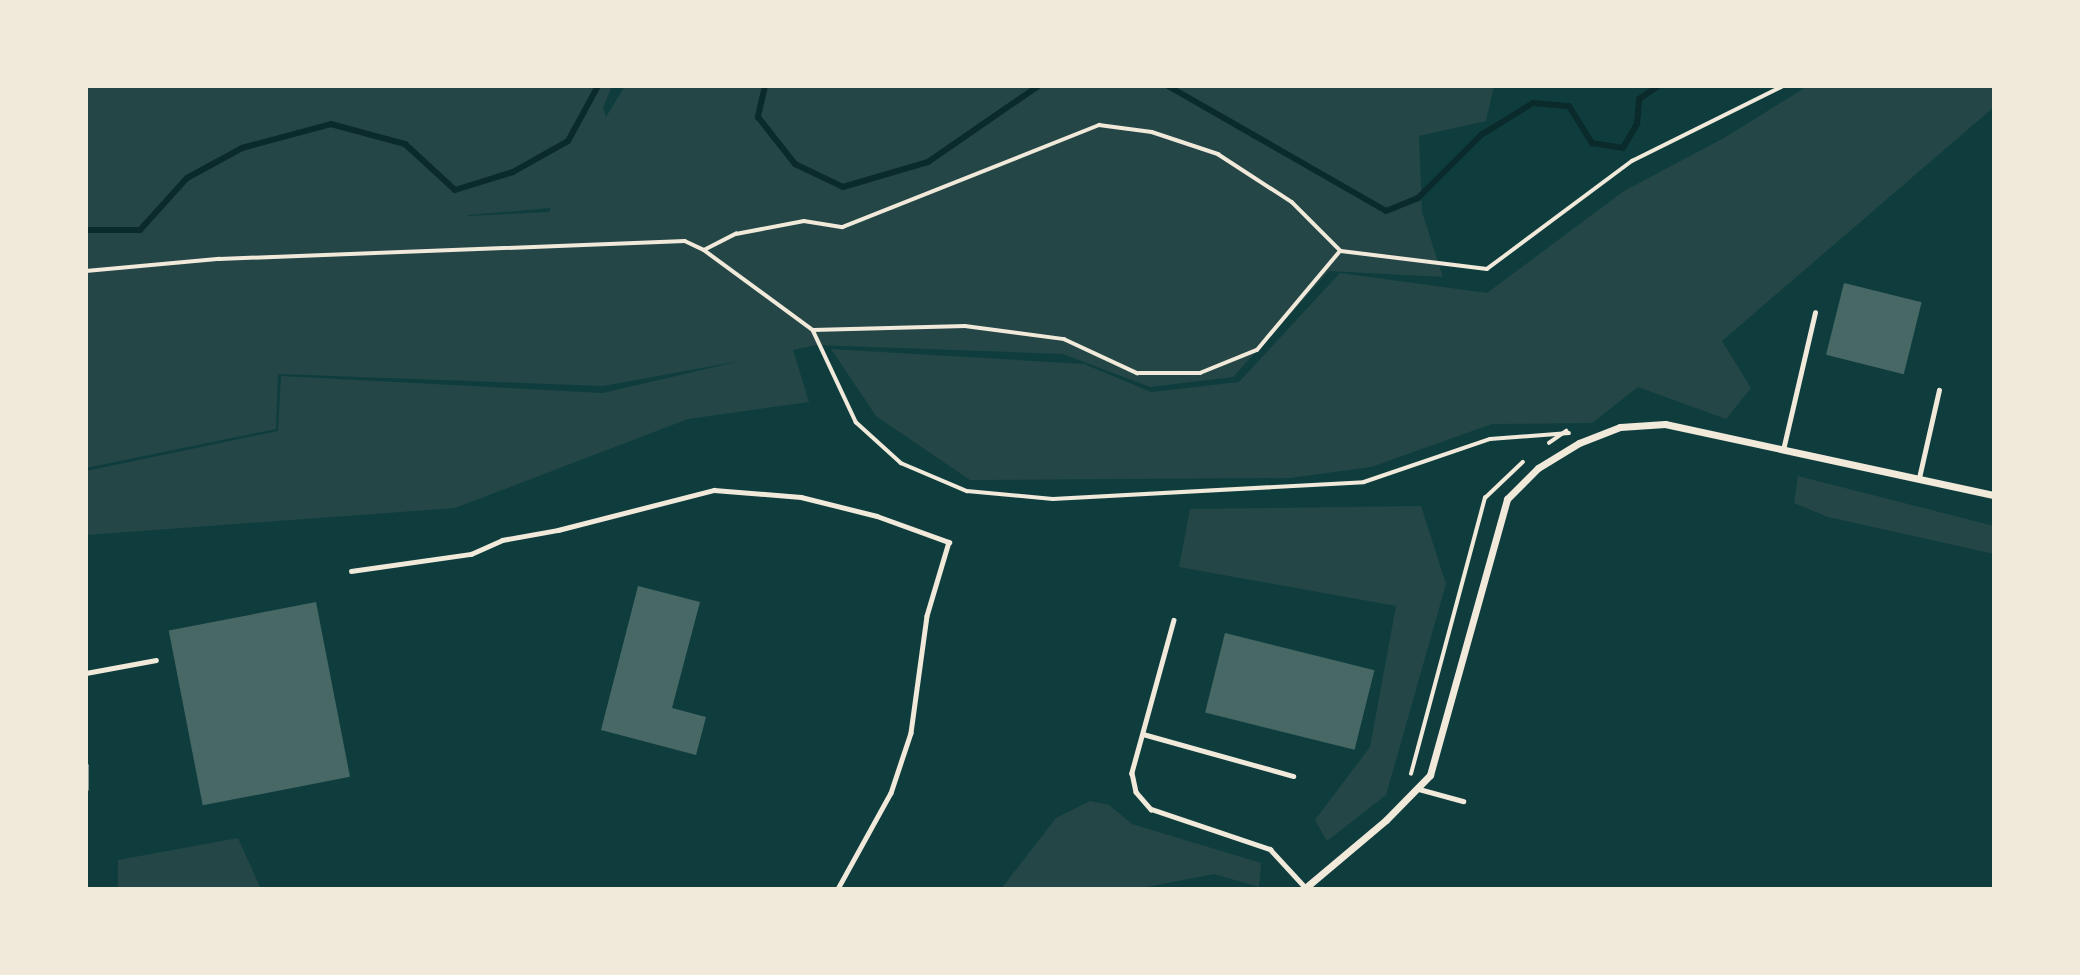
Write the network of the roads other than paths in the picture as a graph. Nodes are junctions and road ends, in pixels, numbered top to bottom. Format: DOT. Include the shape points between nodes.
graph roads {
  1 [pos="1815,313"];
  2 [pos="1939,390"];
  3 [pos="1783,450"];
  4 [pos="1919,478"];
  5 [pos="1994,495"];
  6 [pos="351,572"];
  7 [pos="1174,620"];
  8 [pos="156,660"];
  9 [pos="86,673"];
  10 [pos="1143,734"];
  11 [pos="86,765"];
  12 [pos="1293,776"];
  13 [pos="86,789"];
  14 [pos="1419,789"];
  15 [pos="1463,801"];
  16 [pos="1304,888"];
  17 [pos="838,889"];
  1 -- 3 [label="lane"];
  2 -- 4 [label="lane"];
  3 -- 4 [label="street"];
  3 -- 14 [label="street" via="1665,424 1620,427 1578,443 1538,468 1507,499 1430,775"];
  4 -- 5 [label="street"];
  6 -- 17 [label="lane" via="471,554 502,540 714,490 801,497 877,516 949,542 927,616 911,733 891,793"];
  7 -- 10 [label="lane"];
  8 -- 9 [label="lane"];
  10 -- 12 [label="lane"];
  10 -- 16 [label="lane" via="1132,772 1136,792 1151,810 1270,849"];
  11 -- 13 [label="lane"];
  14 -- 15 [label="lane"];
  14 -- 16 [label="street"];
}
